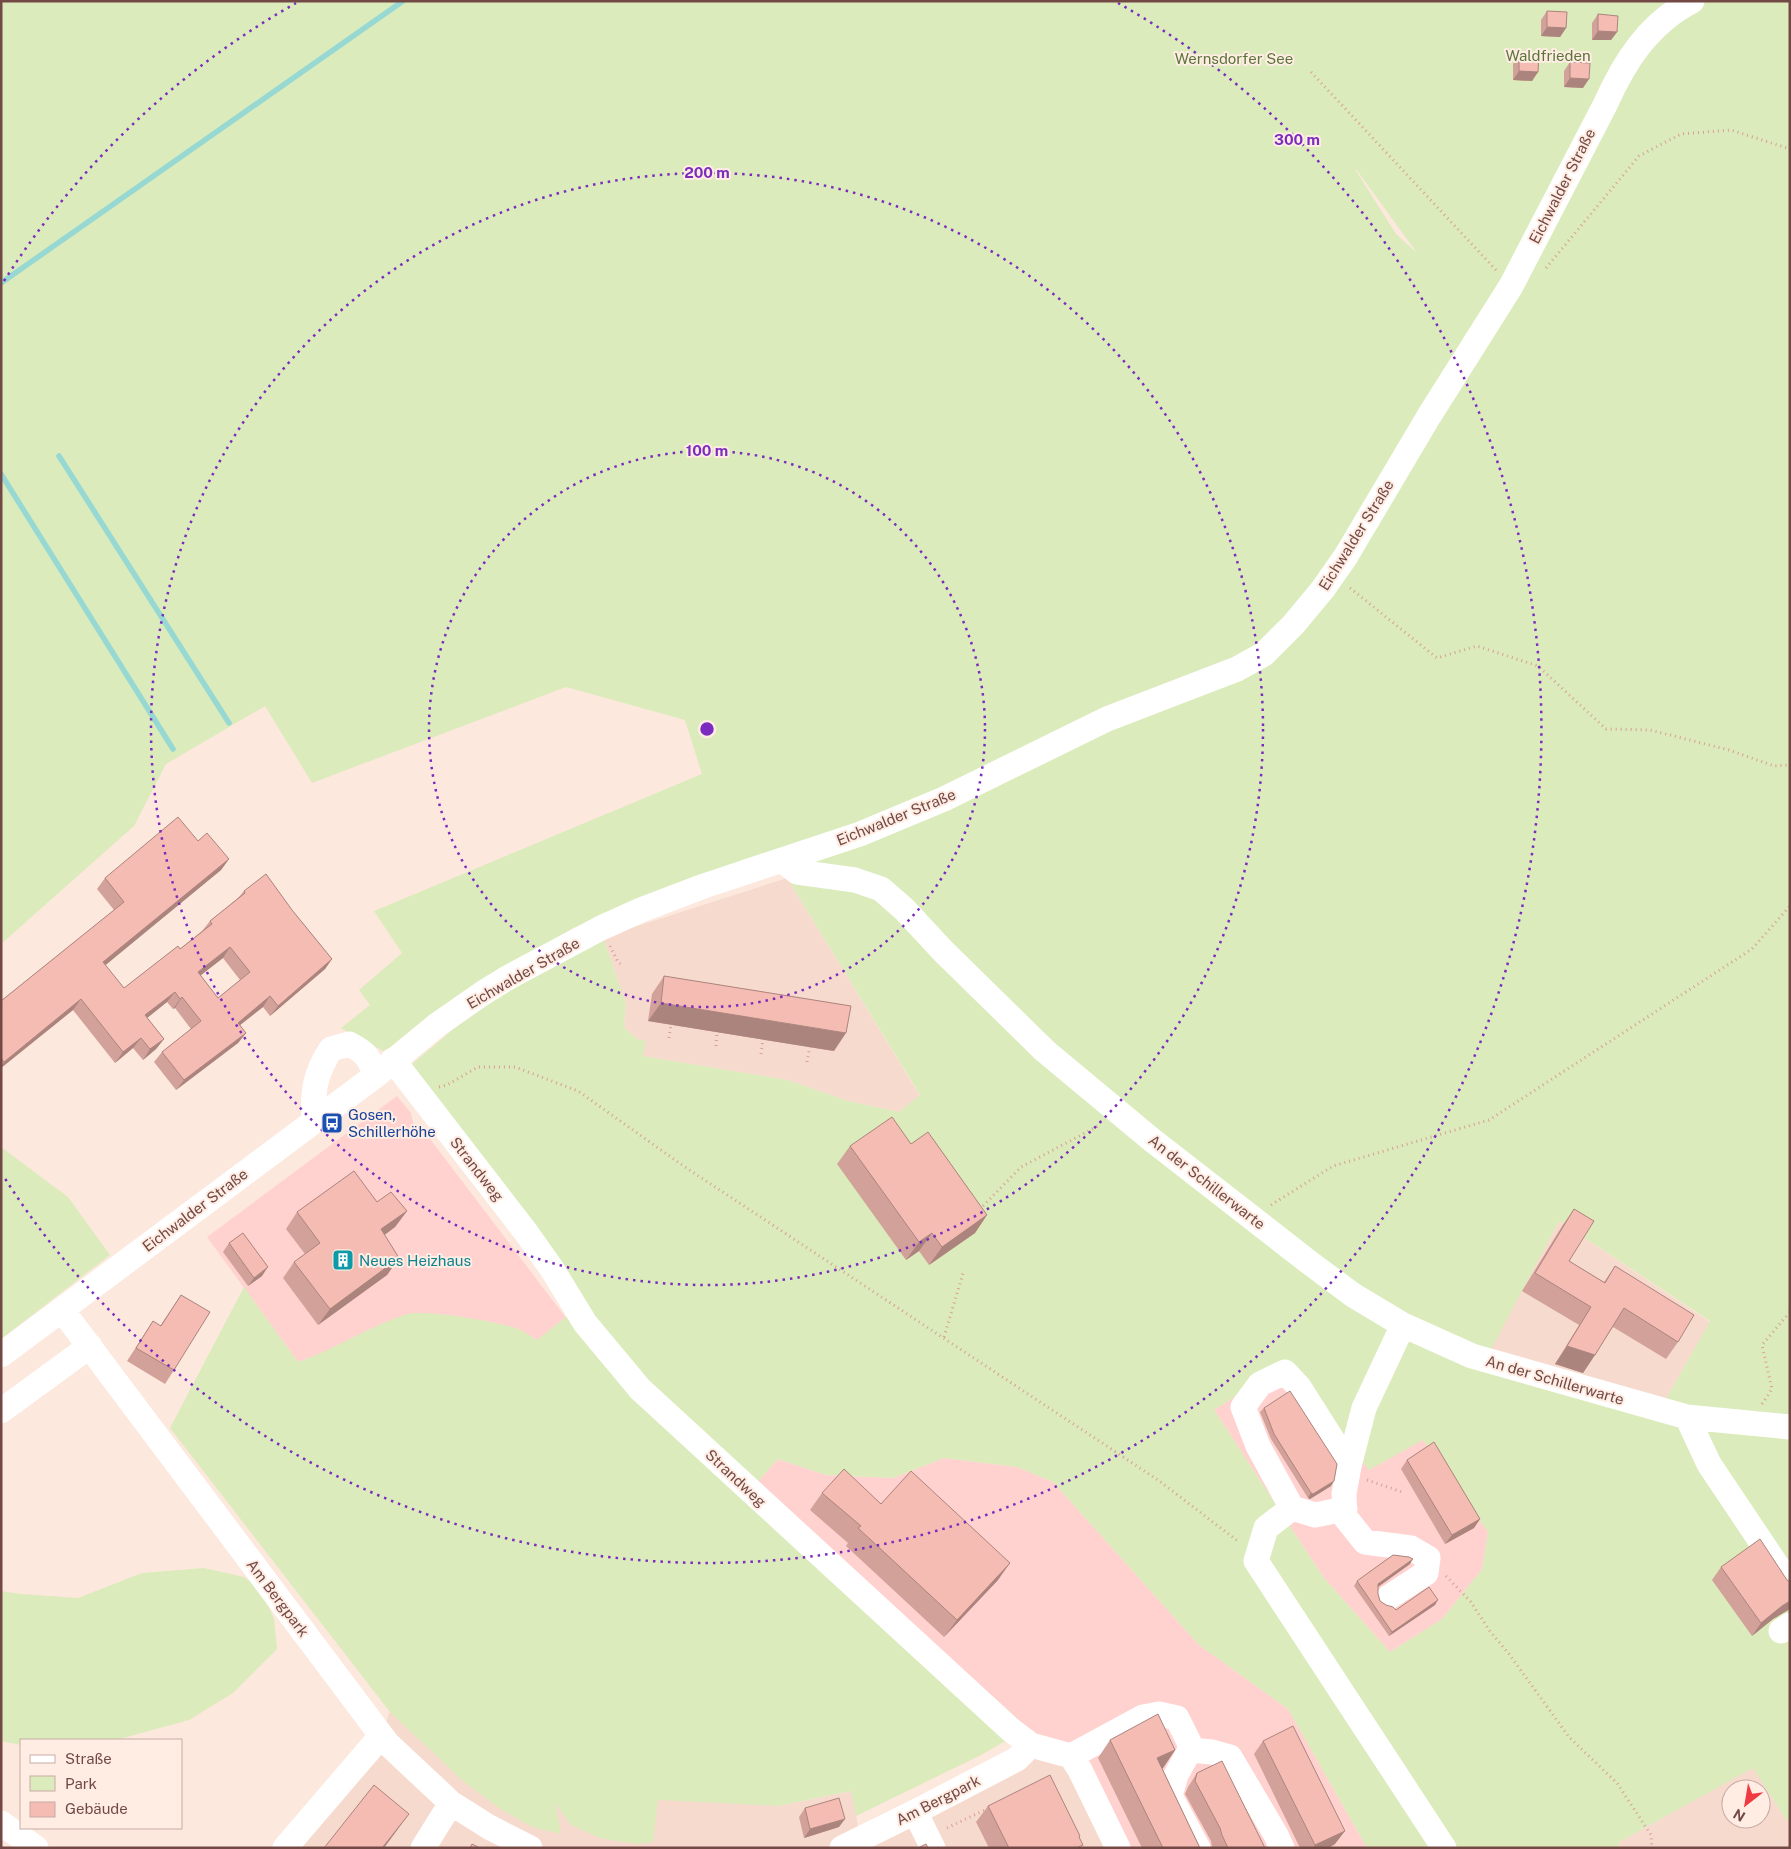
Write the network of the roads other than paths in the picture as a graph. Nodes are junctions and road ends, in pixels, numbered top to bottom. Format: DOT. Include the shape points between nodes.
graph roads {
  1 [pos="1692,1"];
  2 [pos="783,861"];
  3 [pos="384,1068"];
  4 [pos="314,1121"];
  5 [pos="62,1310"];
  6 [pos="1403,1325"];
  7 [pos="90,1346"];
  8 [pos="1,1355"];
  9 [pos="1,1411"];
  10 [pos="1687,1417"];
  11 [pos="1790,1428"];
  12 [pos="1348,1470"];
  13 [pos="1292,1508"];
  14 [pos="1345,1509"];
  15 [pos="1790,1585"];
  16 [pos="1389,1597"];
  17 [pos="381,1736"];
  18 [pos="1031,1745"];
  19 [pos="1190,1750"];
  20 [pos="1072,1756"];
  21 [pos="451,1802"];
  22 [pos="915,1812"];
  23 [pos="1,1823"];
  24 [pos="931,1843"];
  25 [pos="36,1848"];
  26 [pos="286,1848"];
  27 [pos="423,1848"];
  28 [pos="530,1848"];
  29 [pos="842,1848"];
  30 [pos="1118,1848"];
  31 [pos="1198,1848"];
  32 [pos="1282,1848"];
  33 [pos="1444,1848"];
  1 -- 2 [label="street, Eichwalder Straße" via="1662,22 1618,76 1511,286 1346,556 1292,625 1264,654 1237,669 1107,719 944,799"];
  2 -- 3 [label="street, Eichwalder Straße" via="704,886 601,928 483,993"];
  2 -- 6 [label="street, An der Schillerwarte" via="797,872 855,880 882,889 1045,1051 1252,1218 1353,1295"];
  3 -- 4 [label="street, Eichwalder Straße"];
  3 -- 4 [label="street, Strandweg" via="372,1064 364,1052 349,1044 331,1049 320,1064 313,1101"];
  3 -- 18 [label="street, Strandweg" via="417,1092 536,1246 585,1324 640,1390"];
  4 -- 5 [label="street, Eichwalder Straße"];
  5 -- 7 [label="street, Am Bergpark"];
  5 -- 8 [label="street, Eichwalder Straße"];
  6 -- 10 [label="street, An der Schillerwarte" via="1472,1356"];
  6 -- 12 [label="street" via="1364,1408"];
  7 -- 9 [label="street"];
  7 -- 17 [label="street, Am Bergpark"];
  10 -- 11 [label="street, An der Schillerwarte"];
  10 -- 15 [label="street" via="1709,1464"];
  12 -- 13 [label="street" via="1299,1387 1286,1372 1260,1384 1243,1407 1258,1446"];
  12 -- 14 [label="street"];
  13 -- 14 [label="street" via="1315,1515"];
  13 -- 33 [label="street" via="1266,1528 1256,1561"];
  14 -- 16 [label="street" via="1346,1517 1365,1542 1411,1548 1428,1558 1426,1573"];
  17 -- 21 [label="street, Am Bergpark"];
  17 -- 26 [label="street"];
  18 -- 20 [label="street, Strandweg"];
  18 -- 22 [label="street, Am Bergpark" via="1017,1759"];
  19 -- 20 [label="street" via="1177,1718 1159,1714 1143,1717"];
  19 -- 31 [label="street" via="1176,1775 1170,1796"];
  19 -- 32 [label="street" via="1230,1757"];
  20 -- 30 [label="street"];
  21 -- 27 [label="street"];
  21 -- 28 [label="street, Am Bergpark" via="489,1828"];
  22 -- 24 [label="street"];
  22 -- 29 [label="street, Am Bergpark"];
  23 -- 25 [label="street"];
}
